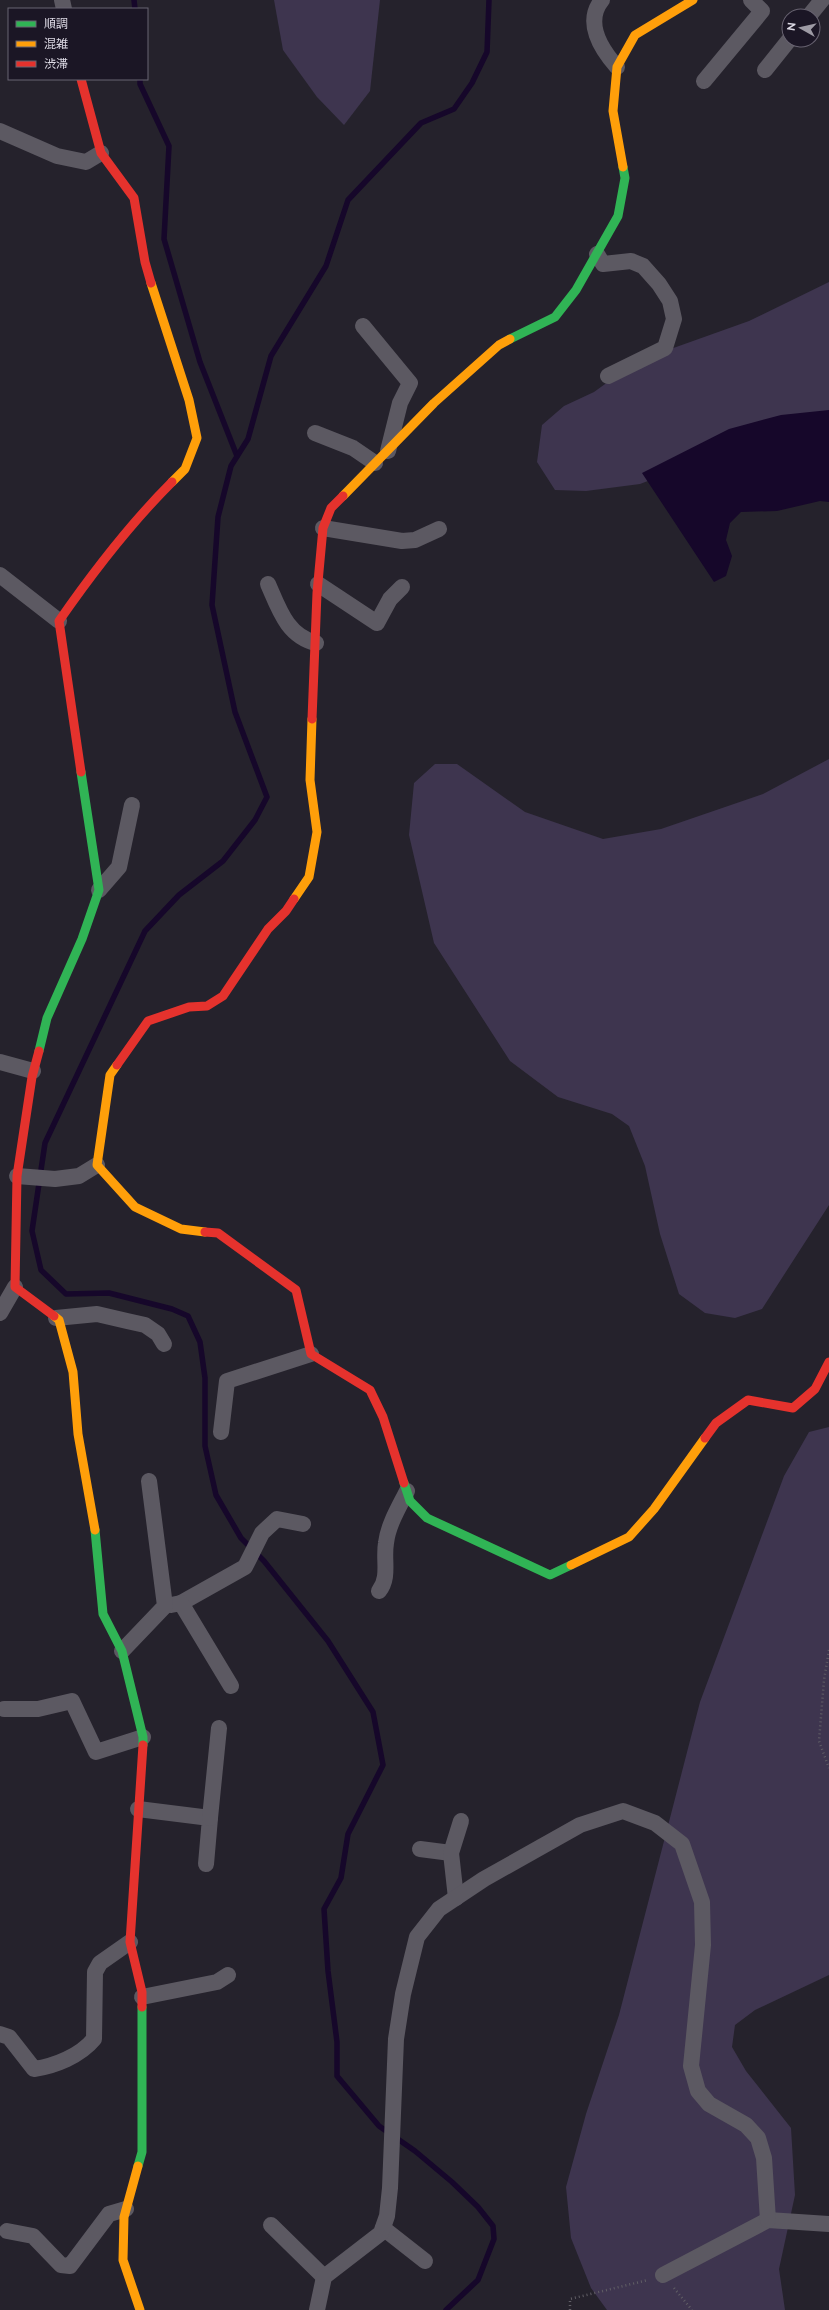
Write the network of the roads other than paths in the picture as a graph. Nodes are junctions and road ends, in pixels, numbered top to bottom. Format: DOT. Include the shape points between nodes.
graph roads {
  1 [pos="602,0"];
  2 [pos="693,0"];
  3 [pos="751,0"];
  4 [pos="822,0"];
  5 [pos="816,8"];
  6 [pos="783,48"];
  7 [pos="617,67"];
  8 [pos="765,70"];
  9 [pos="81,80"];
  10 [pos="704,81"];
  11 [pos="0,131"];
  12 [pos="101,153"];
  13 [pos="597,254"];
  14 [pos="363,326"];
  15 [pos="608,376"];
  16 [pos="315,434"];
  17 [pos="388,451"];
  18 [pos="375,463"];
  19 [pos="323,528"];
  20 [pos="439,529"];
  21 [pos="0,575"];
  22 [pos="268,584"];
  23 [pos="318,584"];
  24 [pos="402,587"];
  25 [pos="59,621"];
  26 [pos="316,644"];
  27 [pos="132,805"];
  28 [pos="99,890"];
  29 [pos="0,1062"];
  30 [pos="33,1071"];
  31 [pos="97,1165"];
  32 [pos="23,1176"];
  33 [pos="15,1286"];
  34 [pos="0,1313"];
  35 [pos="56,1318"];
  36 [pos="164,1344"];
  37 [pos="311,1354"];
  38 [pos="829,1362"];
  39 [pos="221,1432"];
  40 [pos="149,1482"];
  41 [pos="407,1491"];
  42 [pos="303,1524"];
  43 [pos="379,1591"];
  44 [pos="173,1605"];
  45 [pos="122,1652"];
  46 [pos="232,1686"];
  47 [pos="4,1709"];
  48 [pos="219,1728"];
  49 [pos="142,1736"];
  50 [pos="138,1809"];
  51 [pos="210,1818"];
  52 [pos="461,1821"];
  53 [pos="420,1849"];
  54 [pos="451,1853"];
  55 [pos="206,1864"];
  56 [pos="456,1898"];
  57 [pos="130,1942"];
  58 [pos="228,1975"];
  59 [pos="142,1997"];
  60 [pos="0,2034"];
  61 [pos="126,2209"];
  62 [pos="768,2220"];
  63 [pos="829,2224"];
  64 [pos="271,2225"];
  65 [pos="383,2228"];
  66 [pos="7,2231"];
  67 [pos="425,2261"];
  68 [pos="663,2275"];
  69 [pos="324,2277"];
  70 [pos="140,2310"];
  71 [pos="318,2310"];
  1 -- 7 [label="street" via="594,15 594,28 604,53"];
  2 -- 7 [label="street" via="635,35"];
  3 -- 10 [label="street" via="762,11"];
  4 -- 5 [label="street"];
  6 -- 8 [label="street"];
  7 -- 13 [label="street" via="613,111 625,178 618,216"];
  9 -- 12 [label="street"];
  11 -- 12 [label="street" via="57,156 86,162"];
  12 -- 25 [label="street" via="134,198 145,262 189,400 197,438 185,468 153,501 92,574"];
  13 -- 15 [label="street" via="603,264 631,261 643,266 670,301 674,319 665,348"];
  13 -- 17 [label="street" via="576,290 555,317 499,345 434,403"];
  14 -- 17 [label="street" via="410,383 400,403"];
  16 -- 18 [label="street" via="353,448"];
  17 -- 18 [label="street"];
  18 -- 19 [label="street" via="331,508"];
  19 -- 20 [label="street" via="402,541 415,540"];
  19 -- 23 [label="street"];
  21 -- 25 [label="street"];
  22 -- 26 [label="street" via="284,619 302,640"];
  23 -- 24 [label="street" via="377,623 390,599"];
  23 -- 26 [label="street"];
  25 -- 28 [label="street"];
  26 -- 31 [label="street" via="310,732 310,780 317,832 309,877 286,911 268,929 223,996 207,1006 189,1007 148,1021 110,1075"];
  27 -- 28 [label="street" via="119,867"];
  28 -- 30 [label="street" via="82,940 47,1018"];
  29 -- 30 [label="street"];
  30 -- 32 [label="street"];
  31 -- 32 [label="street" via="79,1176"];
  31 -- 37 [label="street" via="136,1207 181,1229 218,1233 296,1290"];
  32 -- 33 [label="street"];
  33 -- 34 [label="street"];
  33 -- 35 [label="street"];
  35 -- 36 [label="street" via="98,1314 133,1322 145,1325 158,1334"];
  35 -- 45 [label="street" via="59,1320 73,1372 78,1434 95,1528 103,1614"];
  37 -- 39 [label="street" via="227,1381"];
  37 -- 41 [label="street" via="370,1390 383,1417"];
  38 -- 41 [label="street" via="815,1389 793,1408 748,1400 716,1423 654,1510 629,1537 550,1575 427,1518 410,1501"];
  40 -- 44 [label="street"];
  41 -- 43 [label="street" via="386,1543 385,1575"];
  42 -- 44 [label="street" via="277,1519 262,1533 246,1567"];
  44 -- 45 [label="street"];
  44 -- 46 [label="street"];
  45 -- 49 [label="street"];
  47 -- 49 [label="street" via="38,1709 72,1701 96,1752"];
  48 -- 51 [label="street"];
  49 -- 50 [label="street"];
  50 -- 51 [label="street"];
  50 -- 57 [label="street"];
  51 -- 55 [label="street"];
  52 -- 54 [label="street"];
  53 -- 54 [label="street"];
  54 -- 56 [label="street"];
  56 -- 62 [label="street" via="484,1879 580,1825 623,1811 655,1823 682,1844 702,1902 703,1945 691,2066 698,2091 709,2104 746,2125 758,2138 764,2158"];
  56 -- 65 [label="street" via="439,1909 417,1936 403,1994 396,2039 390,2188"];
  57 -- 59 [label="street"];
  57 -- 60 [label="street" via="100,1963 95,1972 94,2039 87,2047 50,2067 34,2069 9,2037"];
  58 -- 59 [label="street" via="217,1982"];
  59 -- 61 [label="street" via="142,2152"];
  61 -- 66 [label="street" via="109,2214 70,2266 62,2266 33,2236"];
  61 -- 70 [label="street" via="123,2260"];
  62 -- 63 [label="street"];
  62 -- 68 [label="street"];
  64 -- 69 [label="street"];
  65 -- 67 [label="street"];
  65 -- 69 [label="street" via="381,2233"];
  69 -- 71 [label="street"];
}
